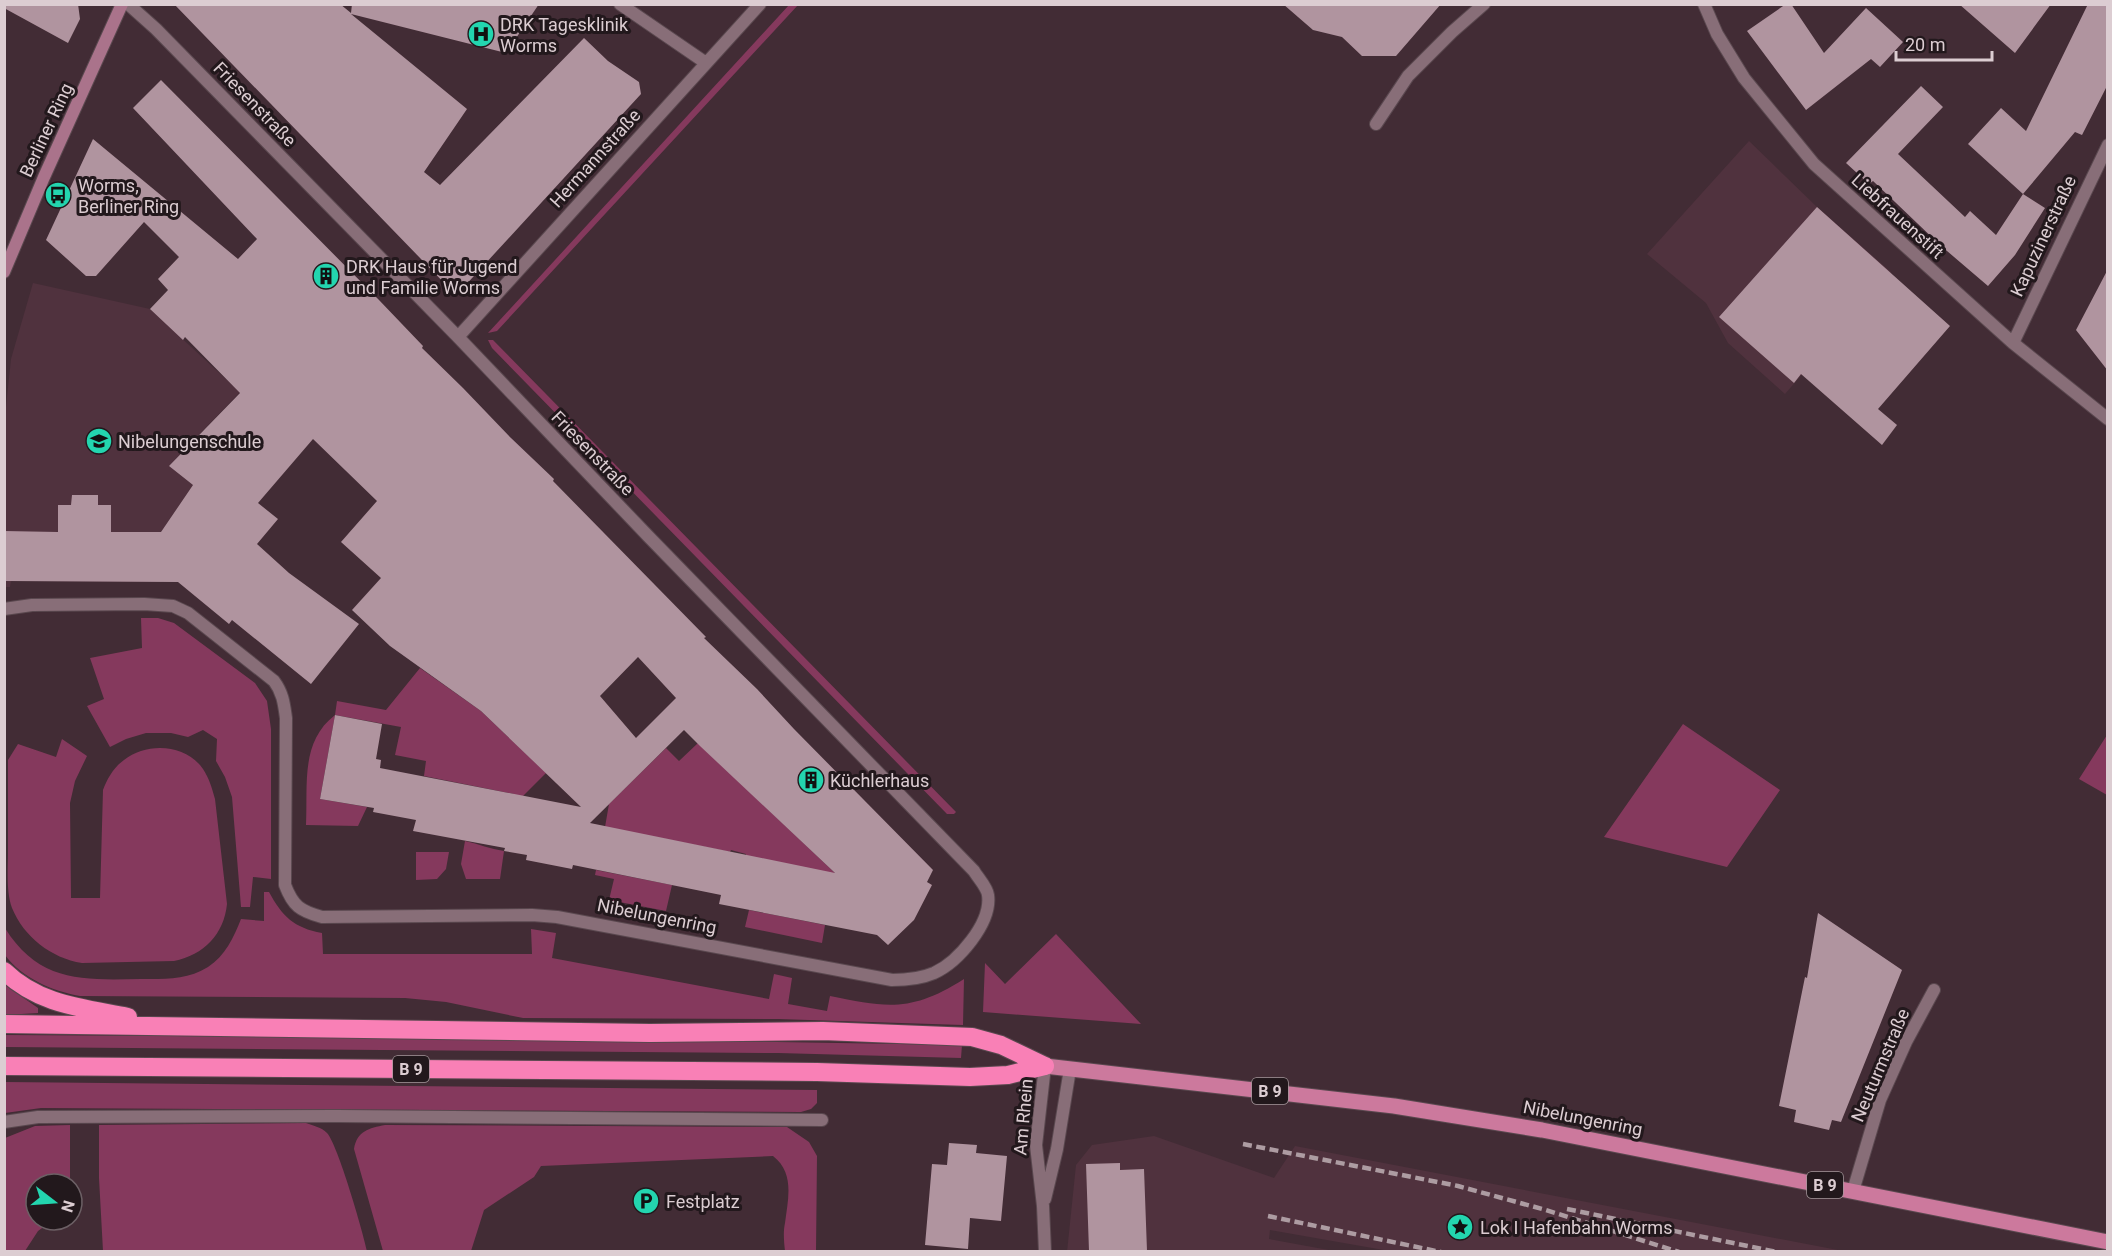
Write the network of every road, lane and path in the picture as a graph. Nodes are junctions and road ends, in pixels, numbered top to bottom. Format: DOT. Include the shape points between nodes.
graph roads {
  1 [pos="122,4"];
  2 [pos="128,4"];
  3 [pos="620,4"];
  4 [pos="760,4"];
  5 [pos="1484,4"];
  6 [pos="1704,4"];
  7 [pos="706,63"];
  8 [pos="1376,124"];
  9 [pos="2108,145"];
  10 [pos="4,272"];
  11 [pos="458,337"];
  12 [pos="2013,343"];
  13 [pos="2108,419"];
  14 [pos="4,609"];
  15 [pos="970,942"];
  16 [pos="4,971"];
  17 [pos="1934,990"];
  18 [pos="4,1024"];
  19 [pos="171,1026"];
  20 [pos="4,1066"];
  21 [pos="1046,1066"];
  22 [pos="1070,1069"];
  23 [pos="822,1120"];
  24 [pos="4,1122"];
  25 [pos="1853,1191"];
  26 [pos="1043,1206"];
  27 [pos="2108,1242"];
  28 [pos="1045,1251"];
  1 -- 10 [label="main road, Berliner Ring"];
  2 -- 11 [label="street, Friesenstraße"];
  3 -- 7 [label="street"];
  4 -- 7 [label="street, Hermannstraße"];
  5 -- 8 [label="street" via="1408,76"];
  6 -- 12 [label="street, Liebfrauenstift" via="1744,78 1814,164"];
  7 -- 11 [label="street, Hermannstraße"];
  9 -- 12 [label="street, Kapuzinerstraße"];
  11 -- 15 [label="street, Friesenstraße" via="974,871 988,892 988,907 984,923"];
  12 -- 13 [label="street, Liebfrauenstift"];
  14 -- 15 [label="street, Nibelungenring" via="33,605 173,606 188,613 274,681 280,689 286,718 285,885 291,900 302,910 321,917 557,917 892,980 910,980 936,972"];
  16 -- 19 [label="highway" via="52,1002"];
  17 -- 25 [label="street, Neuturmstraße" via="1880,1100"];
  18 -- 19 [label="highway, B 9"];
  19 -- 21 [label="highway, B 9" via="651,1033 823,1031 972,1036"];
  20 -- 21 [label="highway, B 9" via="806,1071 970,1077 1008,1075"];
  21 -- 22 [label="main road, Nibelungenring / B 9"];
  21 -- 26 [label="street, Am Rhein" via="1036,1145"];
  22 -- 25 [label="main road, Nibelungenring / B 9" via="1394,1106 1542,1130"];
  22 -- 26 [label="street, Am Rhein"];
  23 -- 24 [label="street" via="313,1116 38,1117"];
  25 -- 27 [label="main road, Nibelungenring / B 9"];
  26 -- 28 [label="street, Am Rhein"];
}
